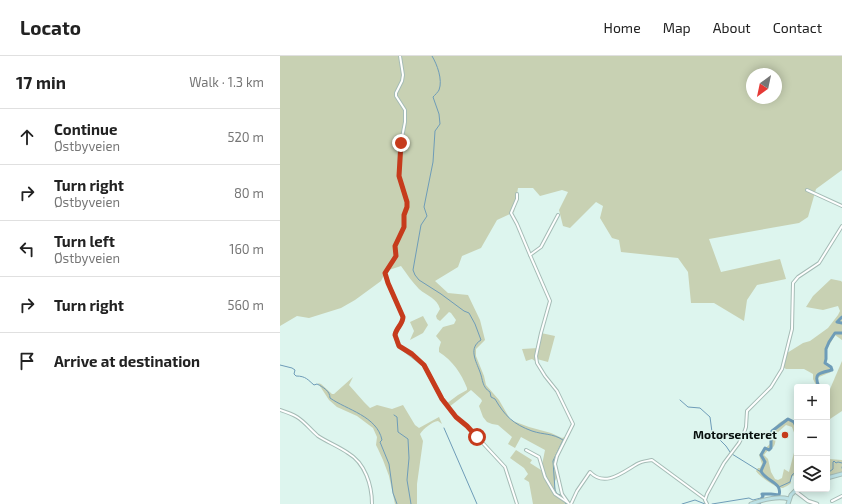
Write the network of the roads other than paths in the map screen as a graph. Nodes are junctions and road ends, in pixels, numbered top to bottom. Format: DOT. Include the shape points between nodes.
graph roads {
  1 [pos="400,56"];
  2 [pos="807,190"];
  3 [pos="517,194"];
  4 [pos="842,206"];
  5 [pos="558,215"];
  6 [pos="842,226"];
  7 [pos="530,256"];
  8 [pos="280,410"];
  9 [pos="526,450"];
  10 [pos="842,474"];
  11 [pos="830,477"];
  12 [pos="794,492"];
  13 [pos="798,492"];
  14 [pos="842,496"];
  15 [pos="705,500"];
  16 [pos="832,501"];
  17 [pos="789,502"];
  18 [pos="569,503"];
  19 [pos="372,504"];
  20 [pos="517,504"];
  21 [pos="707,504"];
  22 [pos="751,504"];
  23 [pos="817,504"];
  1 -- 20 [label="street" via="403,75 396,96 405,110 405,122 400,148 399,176 407,207 404,227 395,246 396,256 385,273 403,317 395,333 398,345 424,365 442,399 456,417 504,467"];
  2 -- 4 [label="street"];
  3 -- 7 [label="street" via="511,213"];
  5 -- 7 [label="street" via="541,247"];
  6 -- 15 [label="street" via="819,264 793,283 792,329 782,369 771,387 747,411 744,433 724,463"];
  7 -- 18 [label="street" via="550,299 536,356 537,363 558,391 573,424 555,464 562,494"];
  8 -- 19 [label="street" via="298,418 318,436 355,458 368,479"];
  9 -- 18 [label="street" via="539,458 545,477 555,494"];
  10 -- 11 [label="main road"];
  12 -- 17 [label="main road"];
  13 -- 23 [label="street" via="809,502"];
  14 -- 16 [label="street"];
  15 -- 18 [label="street" via="652,460 640,462 608,480 590,472"];
  15 -- 21 [label="street"];
  17 -- 22 [label="main road" via="780,499"];
}
